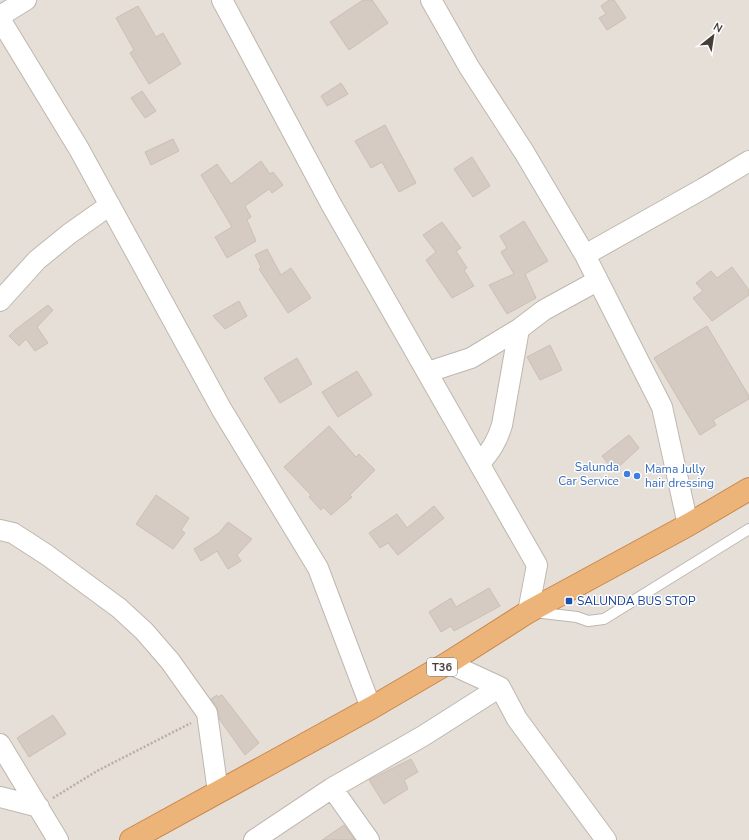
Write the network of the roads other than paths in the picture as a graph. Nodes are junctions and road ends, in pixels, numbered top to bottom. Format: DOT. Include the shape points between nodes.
graph roads {
  1 [pos="26,0"];
  2 [pos="222,0"];
  3 [pos="431,0"];
  4 [pos="0,16"];
  5 [pos="0,19"];
  6 [pos="749,161"];
  7 [pos="110,205"];
  8 [pos="585,255"];
  9 [pos="597,280"];
  10 [pos="0,301"];
  11 [pos="519,329"];
  12 [pos="428,372"];
  13 [pos="480,463"];
  14 [pos="749,489"];
  15 [pos="688,525"];
  16 [pos="749,529"];
  17 [pos="0,530"];
  18 [pos="528,612"];
  19 [pos="448,663"];
  20 [pos="500,687"];
  21 [pos="371,708"];
  22 [pos="0,744"];
  23 [pos="332,788"];
  24 [pos="218,792"];
  25 [pos="0,797"];
  26 [pos="39,807"];
  27 [pos="58,840"];
  28 [pos="132,840"];
  29 [pos="254,840"];
  30 [pos="369,840"];
  31 [pos="606,840"];
  1 -- 4 [label="street"];
  2 -- 12 [label="street" via="331,204"];
  3 -- 8 [label="street" via="469,67 524,152"];
  5 -- 7 [label="street"];
  6 -- 8 [label="street"];
  7 -- 10 [label="street" via="68,234 38,260"];
  7 -- 21 [label="street" via="222,410 318,568"];
  8 -- 9 [label="street"];
  9 -- 11 [label="street" via="544,310"];
  9 -- 15 [label="street" via="662,407"];
  11 -- 12 [label="street" via="471,358"];
  11 -- 13 [label="street" via="500,432 491,451"];
  12 -- 13 [label="street"];
  13 -- 18 [label="street" via="537,565"];
  14 -- 15 [label="highway, T36"];
  15 -- 18 [label="highway, T36"];
  16 -- 18 [label="lane" via="604,619 588,621 577,617"];
  17 -- 24 [label="street" via="13,533 48,555 124,613 170,661 207,713"];
  18 -- 19 [label="highway, T36"];
  19 -- 20 [label="street"];
  19 -- 21 [label="highway, T36"];
  20 -- 23 [label="street" via="424,736"];
  20 -- 31 [label="street" via="517,719"];
  21 -- 24 [label="highway, T36"];
  22 -- 26 [label="street"];
  23 -- 29 [label="street"];
  23 -- 30 [label="street"];
  24 -- 28 [label="highway, T36"];
  25 -- 26 [label="street"];
  26 -- 27 [label="street"];
}
